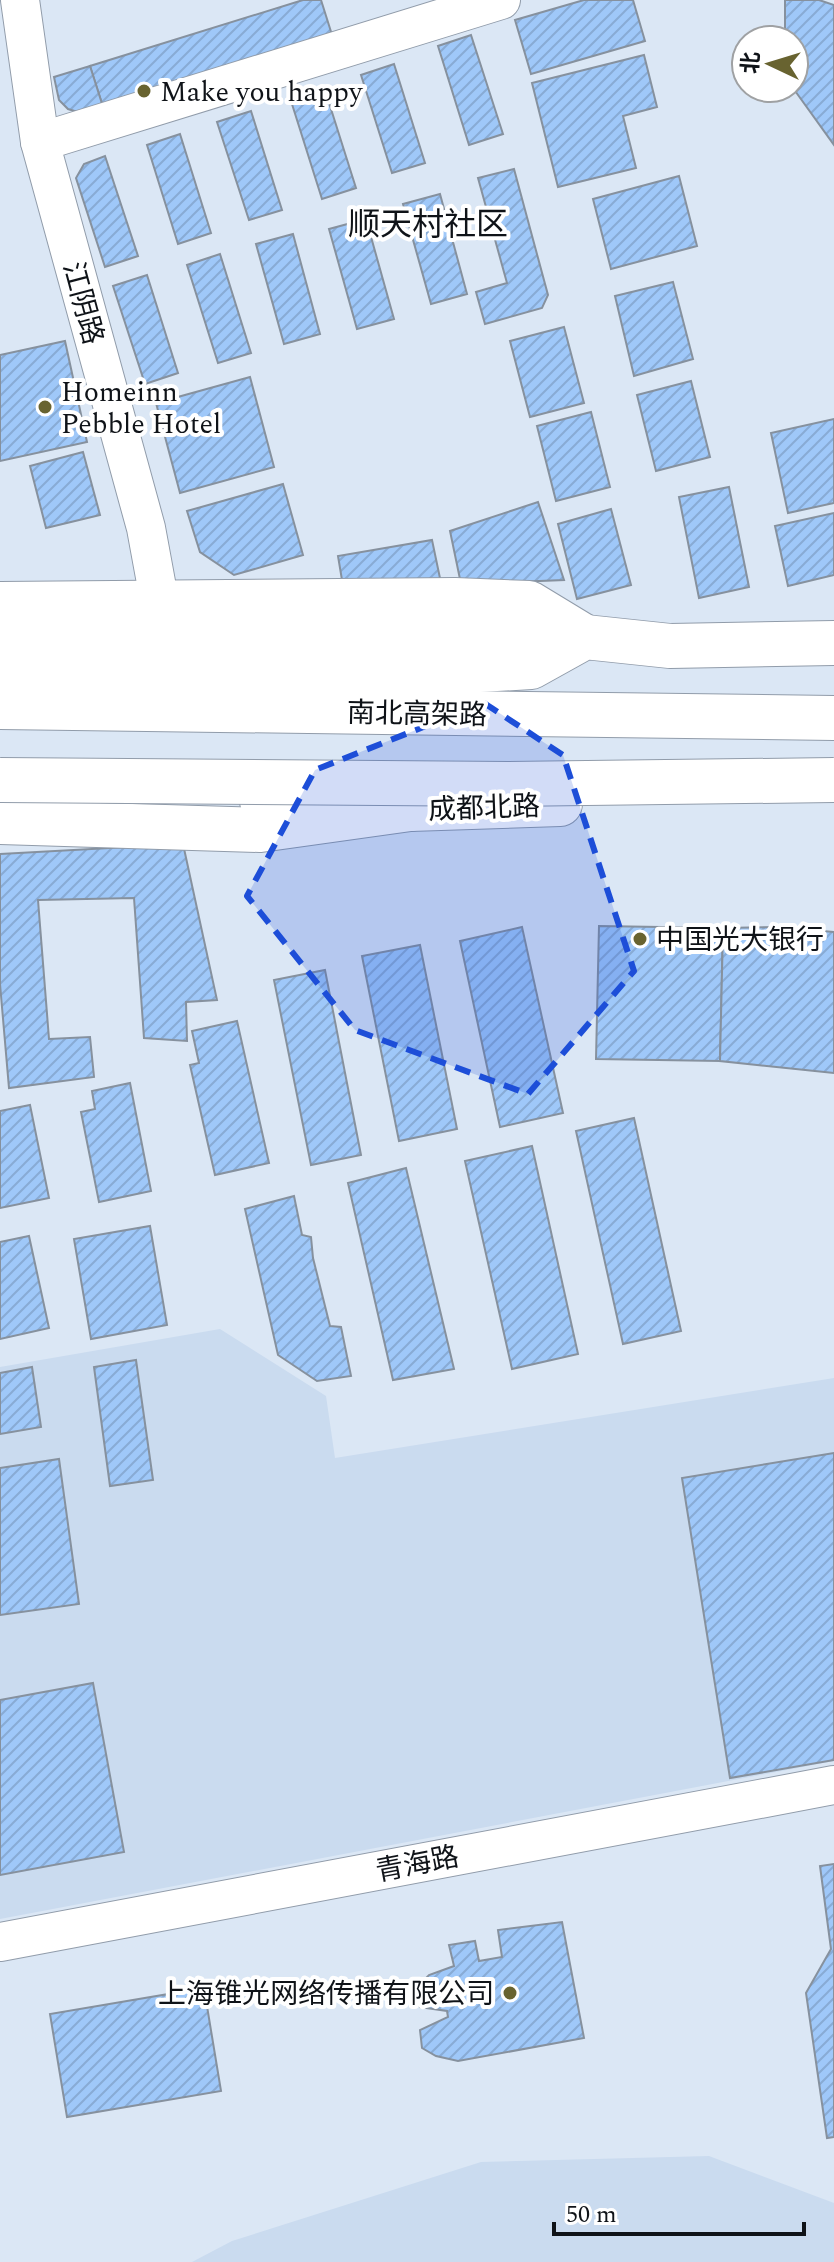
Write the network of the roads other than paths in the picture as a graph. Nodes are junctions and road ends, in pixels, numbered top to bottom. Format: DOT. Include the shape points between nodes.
graph roads {
  1 [pos="20,0"];
  2 [pos="501,0"];
  3 [pos="40,142"];
  4 [pos="0,604"];
  5 [pos="160,604"];
  6 [pos="585,637"];
  7 [pos="0,641"];
  8 [pos="834,643"];
  9 [pos="0,680"];
  10 [pos="0,707"];
  11 [pos="834,718"];
  12 [pos="0,772"];
  13 [pos="0,780"];
  14 [pos="834,780"];
  15 [pos="834,794"];
  16 [pos="0,799"];
  17 [pos="410,809"];
  18 [pos="0,822"];
  19 [pos="834,1785"];
  20 [pos="0,1942"];
  1 -- 3 [label="street, 江阴路"];
  2 -- 3 [label="street"];
  3 -- 5 [label="street, 江阴路" via="146,528"];
  4 -- 5 [label="main road"];
  5 -- 6 [label="main road" via="529,603"];
  6 -- 7 [label="main road"];
  6 -- 8 [label="main road" via="670,646"];
  6 -- 9 [label="main road" via="531,667 327,679"];
  10 -- 11 [label="main road, 南北高架路"];
  12 -- 17 [label="main road, 成都北路" via="318,767"];
  13 -- 14 [label="main road, bridge"];
  15 -- 17 [label="main road, 成都北路"];
  16 -- 17 [label="main road" via="221,799"];
  17 -- 18 [label="main road" via="260,830"];
  19 -- 20 [label="street, 青海路"];
}
